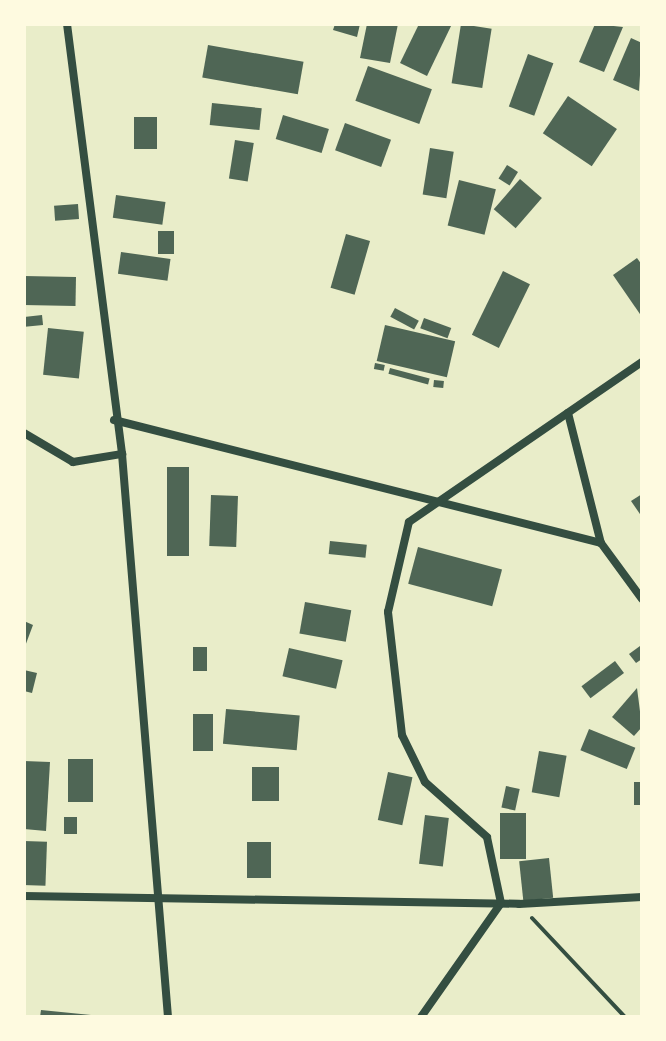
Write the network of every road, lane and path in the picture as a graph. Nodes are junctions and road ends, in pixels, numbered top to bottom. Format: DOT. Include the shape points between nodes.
graph roads {
  1 [pos="67,24"];
  2 [pos="642,362"];
  3 [pos="568,413"];
  4 [pos="114,420"];
  5 [pos="24,433"];
  6 [pos="122,454"];
  7 [pos="442,498"];
  8 [pos="601,543"];
  9 [pos="642,599"];
  10 [pos="159,892"];
  11 [pos="24,896"];
  12 [pos="642,897"];
  13 [pos="501,903"];
  14 [pos="519,904"];
  15 [pos="168,1017"];
  16 [pos="421,1017"];
  17 [pos="625,1017"];
  1 -- 4 [label="street"];
  2 -- 3 [label="street"];
  3 -- 7 [label="street"];
  3 -- 8 [label="street"];
  4 -- 6 [label="street"];
  4 -- 7 [label="street"];
  5 -- 6 [label="street" via="73,462"];
  6 -- 10 [label="street"];
  7 -- 8 [label="street"];
  7 -- 13 [label="street" via="409,522 388,612 402,735 425,782 487,837"];
  8 -- 9 [label="street"];
  10 -- 11 [label="street"];
  10 -- 13 [label="street"];
  10 -- 15 [label="street"];
  12 -- 14 [label="street"];
  13 -- 14 [label="street"];
  13 -- 16 [label="street"];
  14 -- 17 [label="path"];
}
